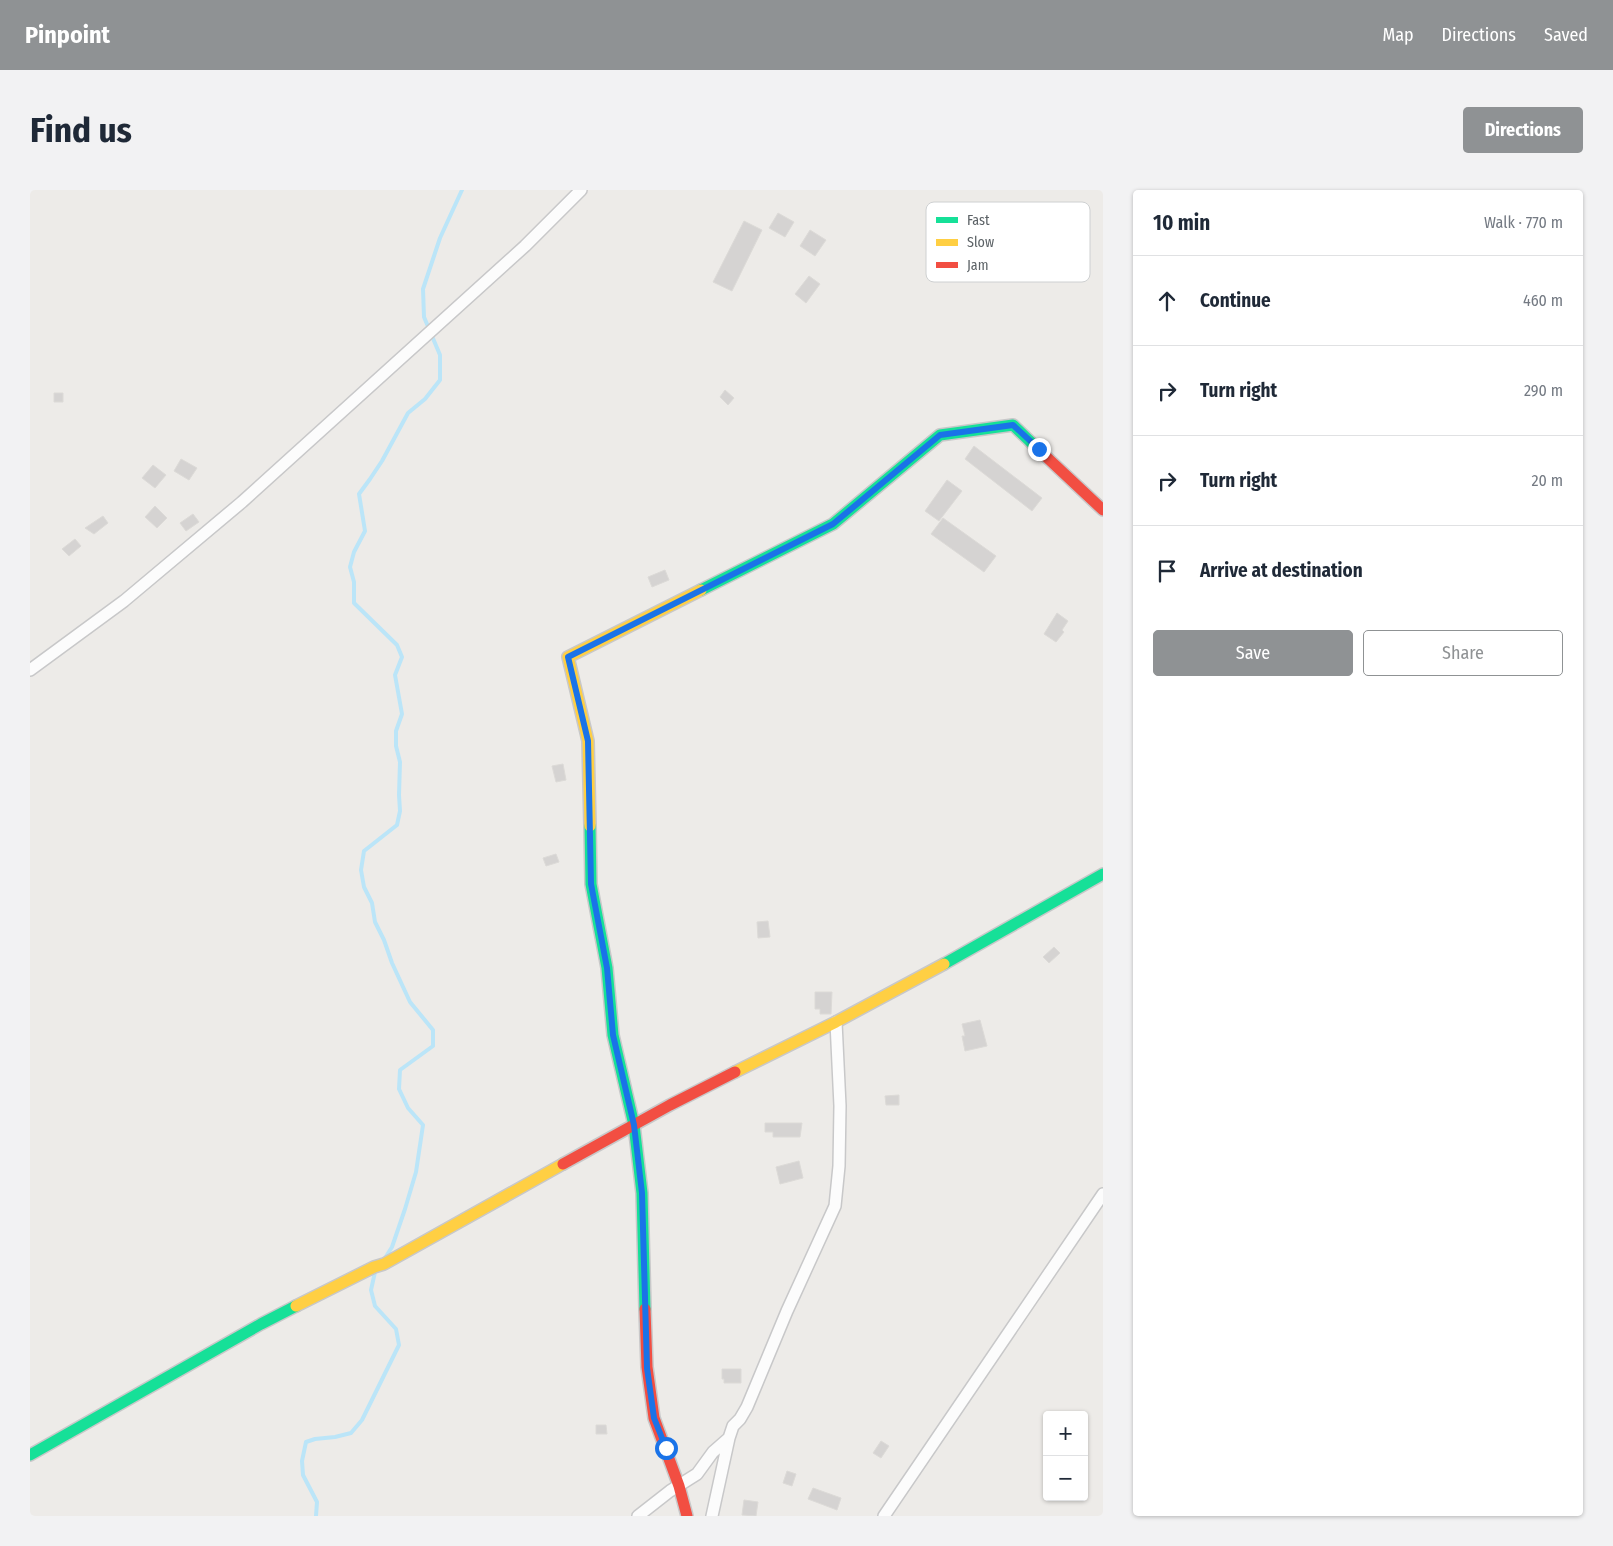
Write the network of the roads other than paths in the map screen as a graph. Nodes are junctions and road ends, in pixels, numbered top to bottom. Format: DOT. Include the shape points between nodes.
graph roads {
  1 [pos="581,190"];
  2 [pos="1103,510"];
  3 [pos="30,670"];
  4 [pos="1103,874"];
  5 [pos="836,1022"];
  6 [pos="634,1125"];
  7 [pos="1103,1194"];
  8 [pos="729,1438"];
  9 [pos="30,1455"];
  10 [pos="679,1486"];
  11 [pos="638,1516"];
  12 [pos="686,1516"];
  13 [pos="716,1516"];
  14 [pos="884,1516"];
  1 -- 3 [label="street" via="525,246 235,508 124,601"];
  2 -- 6 [label="street" via="1013,425 940,435 833,524 568,657 588,741 591,884 607,968 613,1035"];
  4 -- 5 [label="street"];
  5 -- 6 [label="street"];
  5 -- 8 [label="street" via="840,1166 835,1206 786,1311 747,1406"];
  6 -- 9 [label="street" via="379,1265 260,1324"];
  6 -- 10 [label="street" via="642,1193 647,1368 654,1418"];
  7 -- 14 [label="street"];
  8 -- 10 [label="street" via="713,1452 697,1474"];
  8 -- 13 [label="street"];
  10 -- 11 [label="street"];
  10 -- 12 [label="street"];
}
